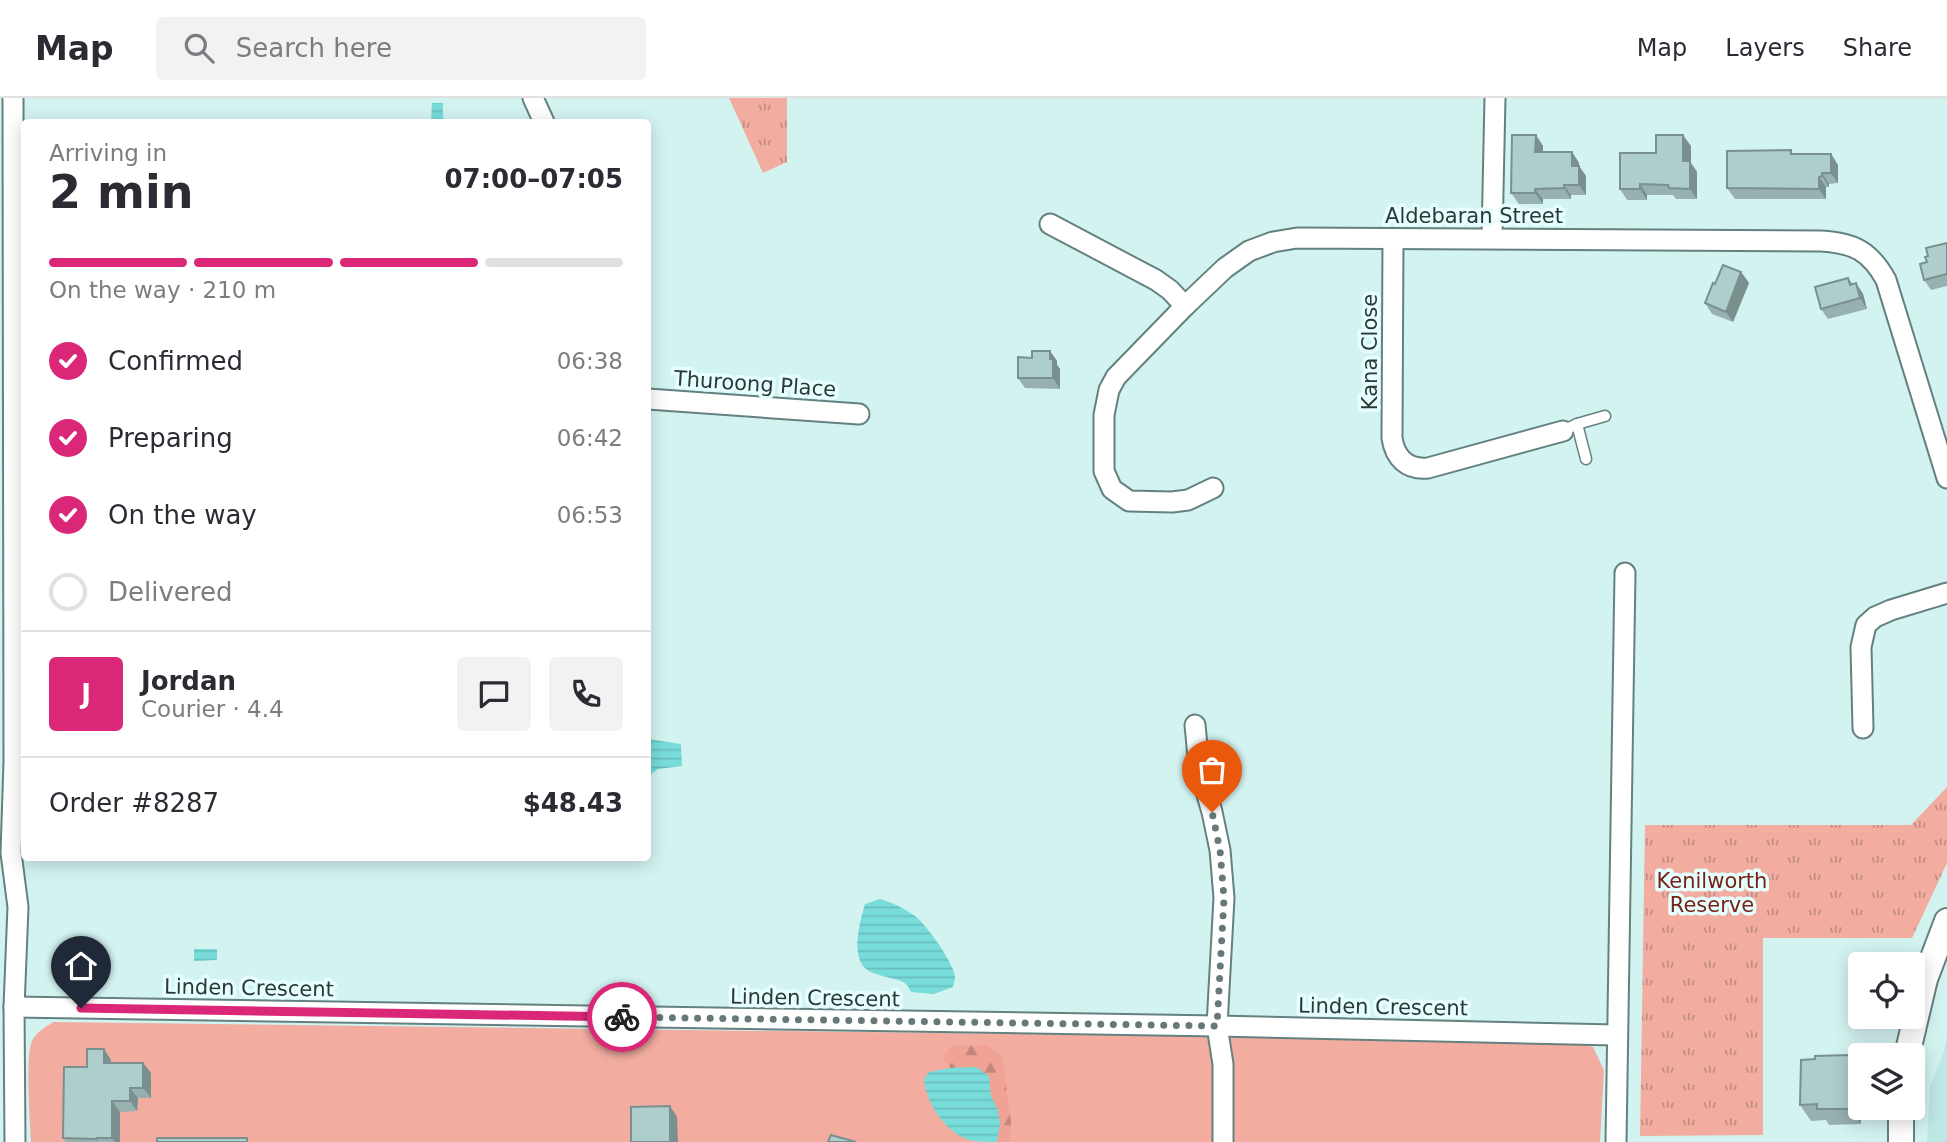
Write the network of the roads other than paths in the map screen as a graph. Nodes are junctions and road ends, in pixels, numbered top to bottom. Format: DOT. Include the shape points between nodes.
graph roads {
  1 [pos="13,98"];
  2 [pos="533,98"];
  3 [pos="1495,98"];
  4 [pos="543,119"];
  5 [pos="1049,224"];
  6 [pos="1492,238"];
  7 [pos="1393,239"];
  8 [pos="1185,306"];
  9 [pos="651,400"];
  10 [pos="859,414"];
  11 [pos="1605,416"];
  12 [pos="1570,428"];
  13 [pos="1586,459"];
  14 [pos="1947,478"];
  15 [pos="1213,488"];
  16 [pos="1626,573"];
  17 [pos="1947,593"];
  18 [pos="1195,725"];
  19 [pos="1863,729"];
  20 [pos="7,762"];
  21 [pos="1947,921"];
  22 [pos="14,1007"];
  23 [pos="1217,1026"];
  24 [pos="1616,1035"];
  25 [pos="1910,1043"];
  26 [pos="1901,1120"];
  27 [pos="15,1142"];
  28 [pos="1223,1142"];
  29 [pos="1616,1142"];
  30 [pos="1901,1142"];
  1 -- 20 [label="street"];
  2 -- 4 [label="street"];
  3 -- 6 [label="street"];
  5 -- 8 [label="street" via="1156,280"];
  6 -- 7 [label="street, Aldebaran Street"];
  6 -- 14 [label="street, Aldebaran Street" via="1821,241 1853,246 1878,265 1886,280"];
  7 -- 8 [label="street, Aldebaran Street" via="1273,242 1249,251 1225,268"];
  7 -- 12 [label="street, Kana Close" via="1392,438 1397,469 1428,468"];
  8 -- 15 [label="street, Aldebaran Street" via="1112,383 1104,415 1104,471 1112,489 1134,502 1188,500"];
  9 -- 10 [label="street, Thuroong Place"];
  11 -- 12 [label="lane"];
  12 -- 13 [label="lane"];
  16 -- 24 [label="street"];
  17 -- 19 [label="street" via="1863,622"];
  18 -- 23 [label="street" via="1199,767 1220,850 1224,898"];
  20 -- 22 [label="street" via="18,907"];
  21 -- 25 [label="street" via="1925,979"];
  22 -- 23 [label="street, Linden Crescent"];
  22 -- 27 [label="street"];
  23 -- 24 [label="street, Linden Crescent"];
  23 -- 28 [label="street" via="1223,1064"];
  24 -- 29 [label="street"];
  26 -- 30 [label="street"];
}
